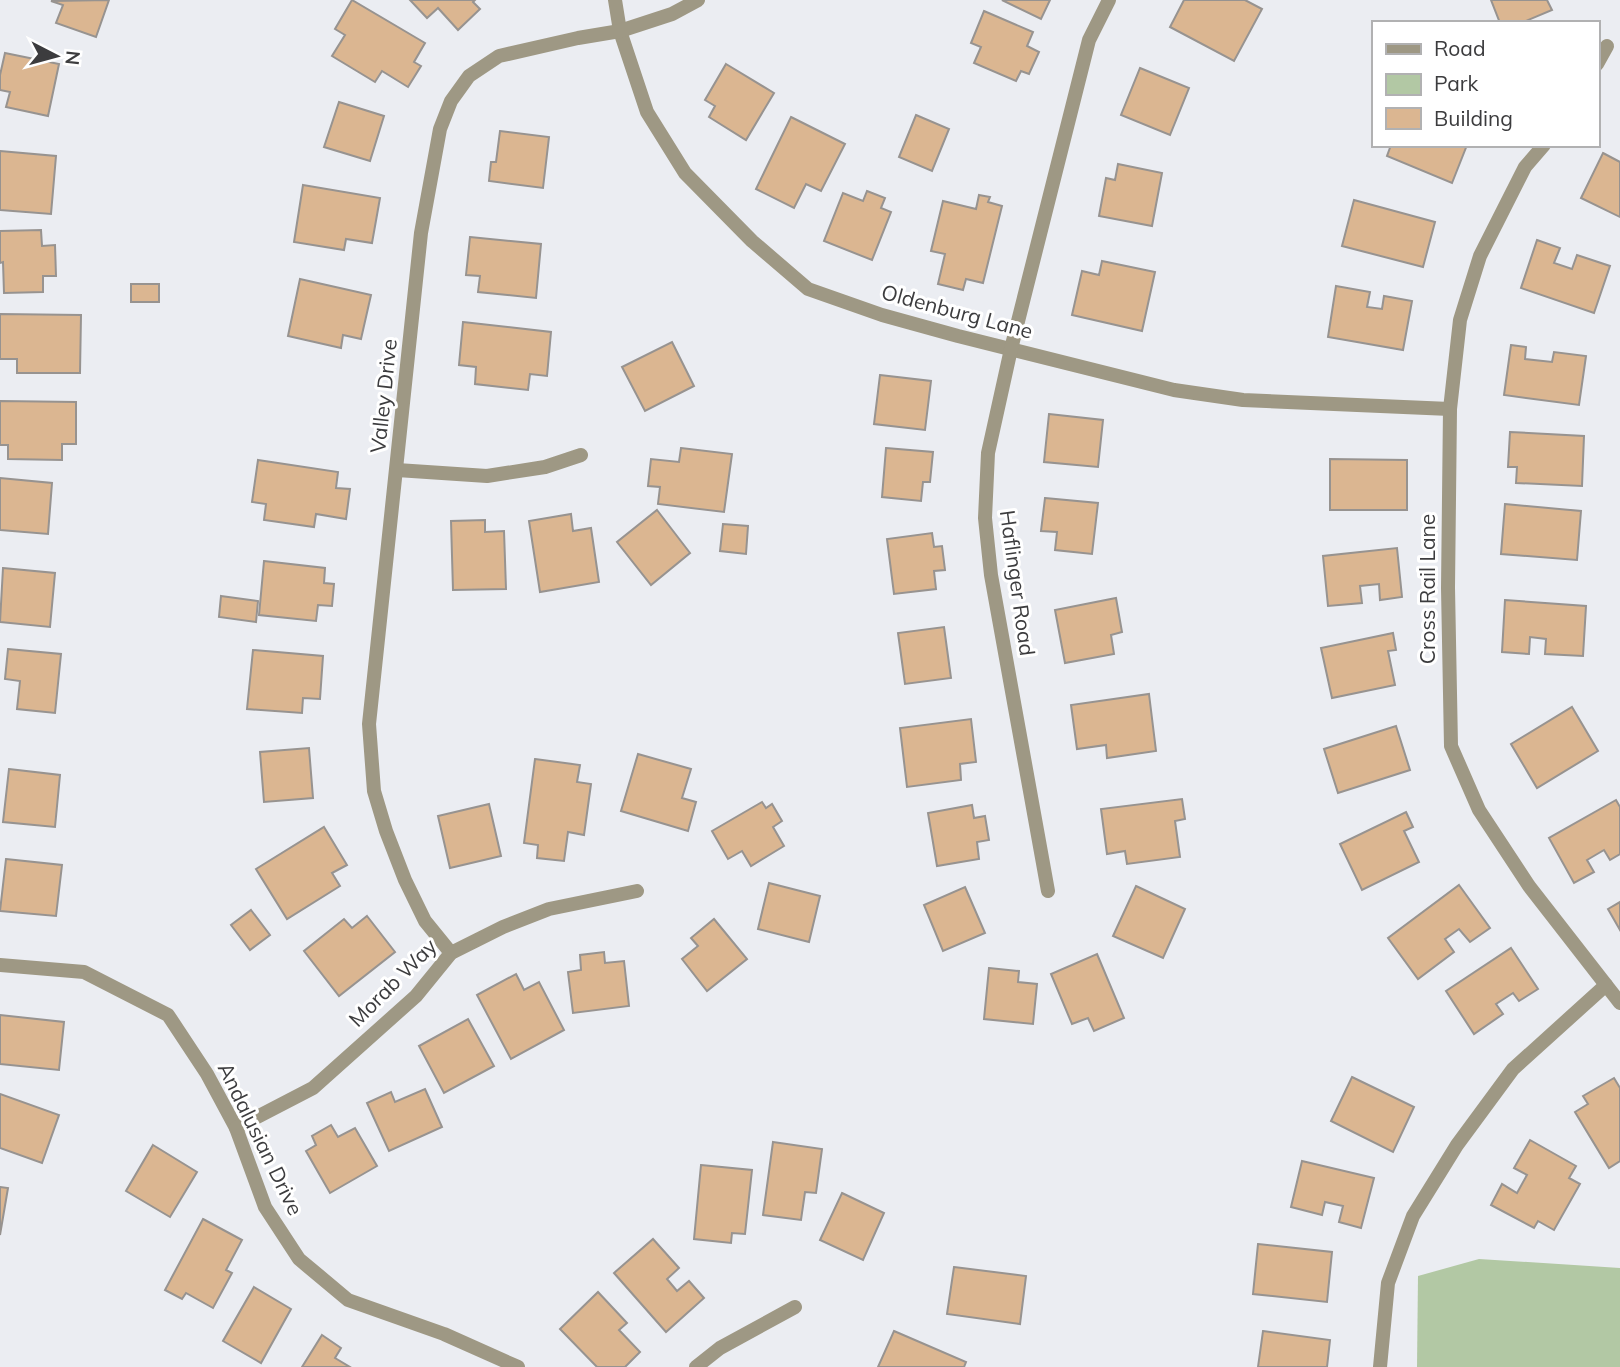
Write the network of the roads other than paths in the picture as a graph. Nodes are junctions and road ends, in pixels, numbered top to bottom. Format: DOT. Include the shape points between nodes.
graph roads {
  1 [pos="615,0"];
  2 [pos="698,0"];
  3 [pos="1109,0"];
  4 [pos="620,31"];
  5 [pos="1607,46"];
  6 [pos="1599,60"];
  7 [pos="1542,147"];
  8 [pos="1011,349"];
  9 [pos="1450,409"];
  10 [pos="581,455"];
  11 [pos="397,470"];
  12 [pos="637,891"];
  13 [pos="1048,891"];
  14 [pos="451,953"];
  15 [pos="0,965"];
  16 [pos="1606,985"];
  17 [pos="1620,1003"];
  18 [pos="236,1128"];
  19 [pos="795,1307"];
  20 [pos="518,1367"];
  21 [pos="696,1367"];
  22 [pos="1380,1367"];
  1 -- 4 [label="street, Oldenburg Lane"];
  2 -- 4 [label="street, Valley Drive" via="671,15"];
  3 -- 8 [label="street, Haflinger Road" via="1089,40"];
  4 -- 8 [label="street, Oldenburg Lane" via="648,112 685,173 752,241 808,289 882,315"];
  4 -- 11 [label="street, Valley Drive" via="499,56 469,76 450,100 429,177"];
  5 -- 6 [label="street"];
  7 -- 9 [label="street, Cross Rail Lane" via="1525,167 1480,256 1461,320"];
  8 -- 9 [label="street, Oldenburg Lane" via="1174,390 1243,400"];
  8 -- 13 [label="street, Haflinger Road" via="988,453 985,518 993,589"];
  9 -- 16 [label="street, Cross Rail Lane" via="1451,746 1486,821 1529,886"];
  10 -- 11 [label="street" via="545,467 487,476"];
  11 -- 14 [label="street, Valley Drive" via="369,724 371,769 374,792 405,880 425,921"];
  12 -- 14 [label="street, Morab Way" via="549,909"];
  14 -- 18 [label="street, Morab Way" via="416,996 313,1088"];
  15 -- 18 [label="street, Andalusian Drive" via="84,972 168,1015"];
  16 -- 17 [label="street, Cross Rail Lane"];
  16 -- 22 [label="street" via="1513,1069 1457,1145 1413,1216 1388,1283"];
  18 -- 20 [label="street, Andalusian Drive" via="265,1207 299,1259 348,1300 444,1334"];
  19 -- 21 [label="street" via="720,1348"];
}
